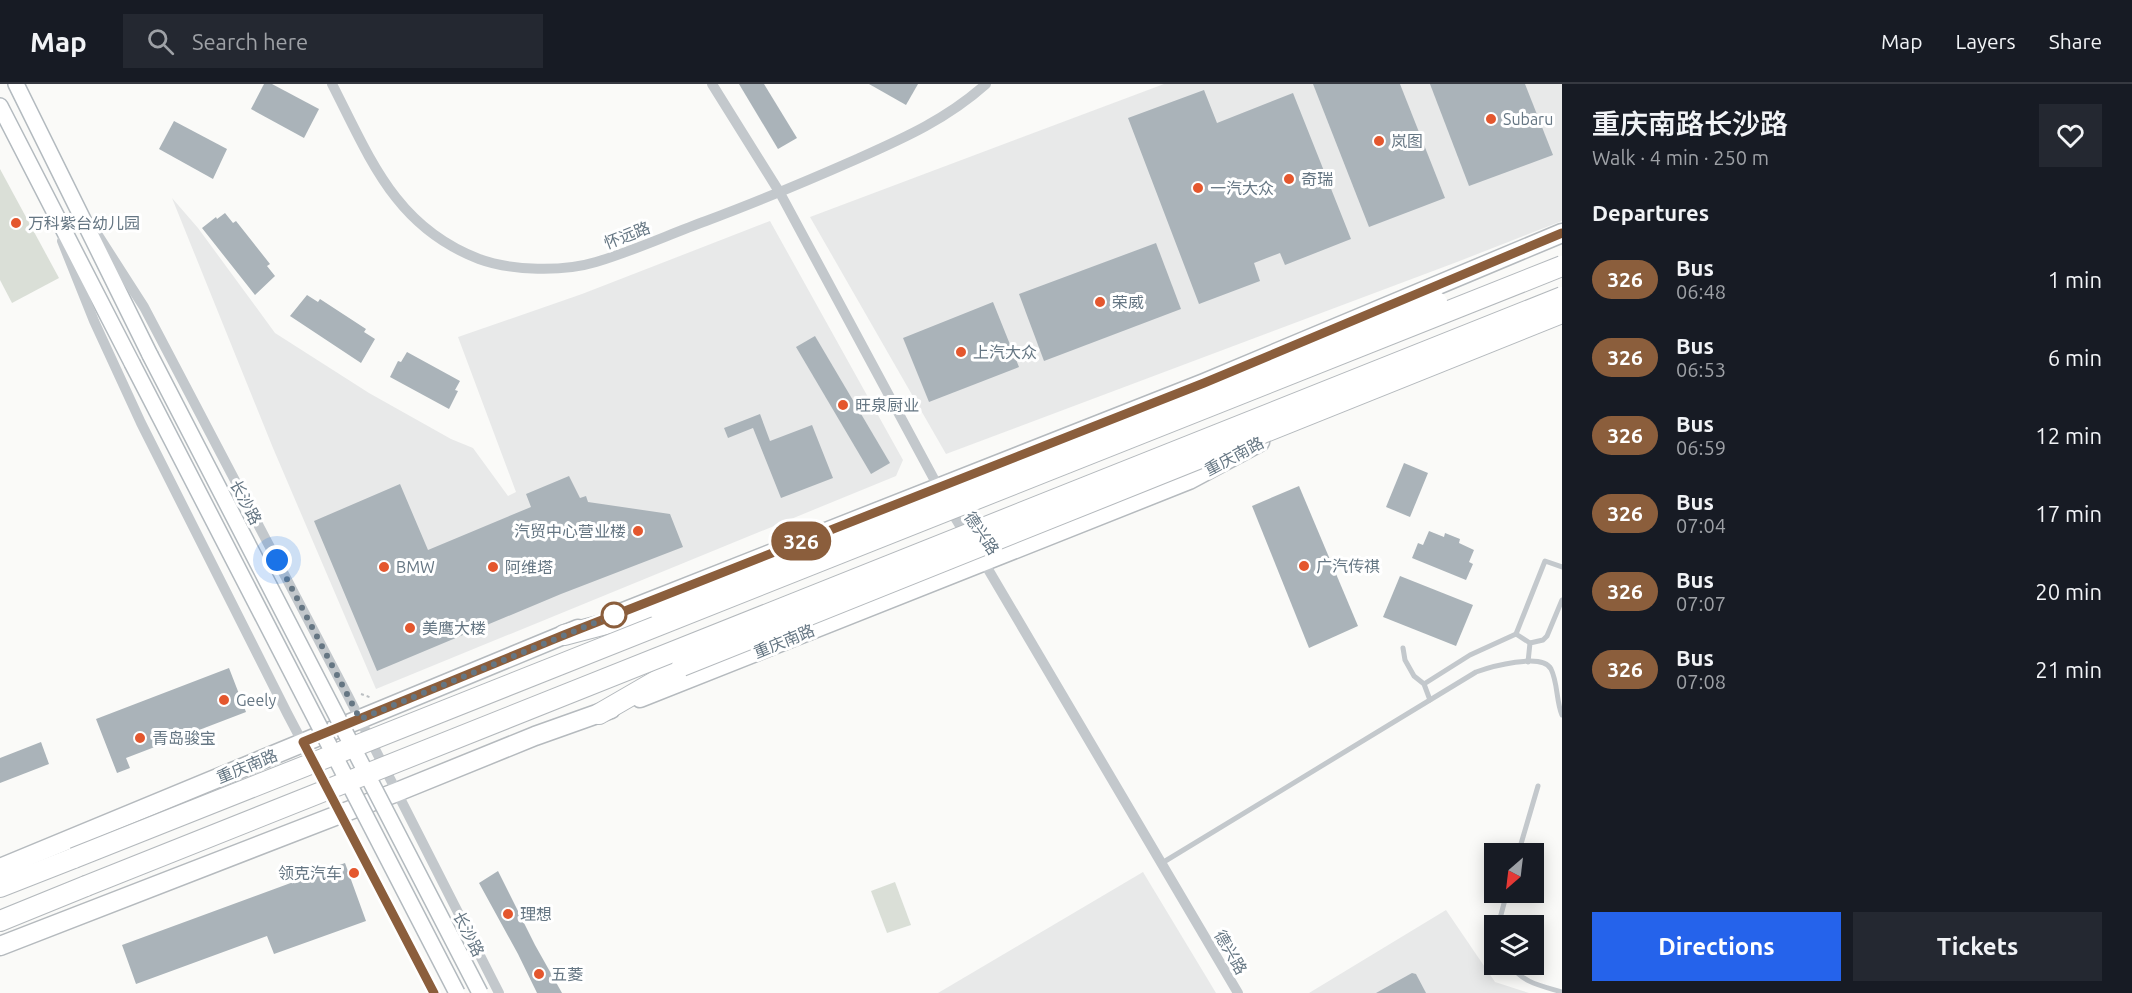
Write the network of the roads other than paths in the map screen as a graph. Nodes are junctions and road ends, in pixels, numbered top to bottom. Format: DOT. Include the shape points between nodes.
graph roads {
  1 [pos="16,84"];
  2 [pos="332,84"];
  3 [pos="712,84"];
  4 [pos="986,84"];
  5 [pos="0,106"];
  6 [pos="62,178"];
  7 [pos="40,186"];
  8 [pos="780,193"];
  9 [pos="1562,233"];
  10 [pos="1562,253"];
  11 [pos="1562,266"];
  12 [pos="1562,297"];
  13 [pos="1562,313"];
  14 [pos="1562,320"];
  15 [pos="938,487"];
  16 [pos="985,562"];
  17 [pos="1562,567"];
  18 [pos="1562,600"];
  19 [pos="1516,634"];
  20 [pos="564,635"];
  21 [pos="1530,643"];
  22 [pos="1403,648"];
  23 [pos="1528,662"];
  24 [pos="1424,684"];
  25 [pos="1430,700"];
  26 [pos="599,714"];
  27 [pos="1562,715"];
  28 [pos="360,719"];
  29 [pos="303,742"];
  30 [pos="1538,786"];
  31 [pos="397,792"];
  32 [pos="340,814"];
  33 [pos="1521,843"];
  34 [pos="1161,863"];
  35 [pos="0,868"];
  36 [pos="0,887"];
  37 [pos="0,921"];
  38 [pos="0,946"];
  39 [pos="1519,975"];
  40 [pos="1562,992"];
  41 [pos="434,993"];
  42 [pos="457,993"];
  43 [pos="480,993"];
  44 [pos="499,993"];
  45 [pos="1238,993"];
  1 -- 6 [label="main road, 长沙路"];
  2 -- 8 [label="street, 怀远路" via="382,181 403,208 432,234 480,259 522,268 595,262"];
  3 -- 8 [label="street, 德兴路"];
  4 -- 8 [label="street, 怀远路" via="923,129"];
  5 -- 7 [label="main road"];
  6 -- 28 [label="street, 长沙路" via="144,307"];
  6 -- 43 [label="main road, 长沙路, bridge"];
  7 -- 29 [label="street" via="94,321 141,423"];
  7 -- 42 [label="main road, bridge"];
  8 -- 15 [label="street, 德兴路"];
  9 -- 15 [label="main road, 重庆南路" via="1204,383"];
  10 -- 20 [label="highway, bridge" via="659,610"];
  11 -- 36 [label="highway, bridge"];
  12 -- 37 [label="highway, bridge"];
  13 -- 26 [label="highway, bridge" via="682,666"];
  14 -- 16 [label="main road, 重庆南路" via="1286,428 1189,480"];
  15 -- 16 [label="street, 德兴路" via="953,518"];
  15 -- 20 [label="main road, 重庆南路"];
  16 -- 26 [label="main road, 重庆南路"];
  16 -- 34 [label="street, 德兴路"];
  17 -- 19 [label="lane" via="1545,561"];
  18 -- 21 [label="lane" via="1547,636"];
  19 -- 21 [label="lane"];
  19 -- 24 [label="lane" via="1470,655"];
  20 -- 28 [label="main road, 重庆南路"];
  21 -- 23 [label="lane"];
  22 -- 24 [label="lane" via="1414,676"];
  23 -- 25 [label="lane" via="1476,672"];
  23 -- 27 [label="lane" via="1550,667"];
  24 -- 25 [label="lane"];
  25 -- 34 [label="lane"];
  26 -- 31 [label="main road, 重庆南路"];
  28 -- 29 [label="main road, 重庆南路"];
  28 -- 31 [label="street, 长沙路"];
  29 -- 32 [label="street"];
  29 -- 35 [label="main road, 重庆南路"];
  30 -- 33 [label="lane"];
  31 -- 32 [label="main road, 重庆南路"];
  31 -- 44 [label="street, 长沙路"];
  32 -- 38 [label="main road, 重庆南路"];
  32 -- 41 [label="street"];
  34 -- 45 [label="street, 德兴路"];
  39 -- 40 [label="lane"];
}
